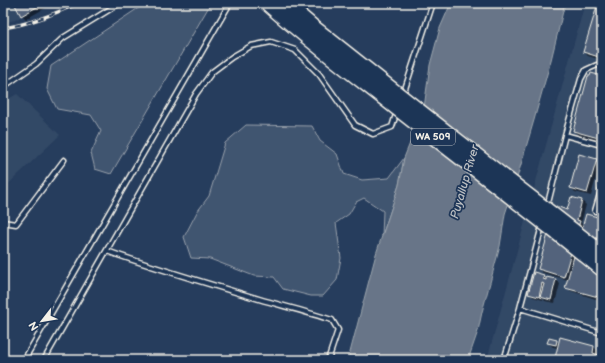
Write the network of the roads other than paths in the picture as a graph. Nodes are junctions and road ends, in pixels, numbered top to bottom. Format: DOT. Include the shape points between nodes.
graph roads {
  1 [pos="120,3"];
  2 [pos="230,3"];
  3 [pos="267,3"];
  4 [pos="285,3"];
  5 [pos="433,3"];
  6 [pos="602,65"];
  7 [pos="3,87"];
  8 [pos="566,135"];
  9 [pos="602,145"];
  10 [pos="64,160"];
  11 [pos="602,187"];
  12 [pos="595,211"];
  13 [pos="546,212"];
  14 [pos="544,220"];
  15 [pos="3,222"];
  16 [pos="107,251"];
  17 [pos="602,253"];
  18 [pos="602,269"];
  19 [pos="520,308"];
  20 [pos="602,333"];
  21 [pos="24,360"];
  22 [pos="44,360"];
  23 [pos="328,360"];
  24 [pos="504,360"];
  1 -- 7 [label="lane" via="63,38 36,64"];
  2 -- 21 [label="lane"];
  3 -- 18 [label="highway, WA 509, bridge"];
  4 -- 17 [label="highway, WA 509, bridge"];
  5 -- 16 [label="lane" via="392,127 373,134 355,125 319,74 295,50 271,42 251,46 212,72 196,94"];
  6 -- 8 [label="lane" via="586,70 581,79"];
  8 -- 9 [label="lane"];
  8 -- 13 [label="lane"];
  10 -- 15 [label="lane" via="16,224"];
  11 -- 12 [label="lane"];
  14 -- 19 [label="lane"];
  16 -- 22 [label="lane"];
  16 -- 23 [label="lane" via="332,320 338,330"];
  19 -- 20 [label="lane"];
  19 -- 24 [label="lane"];
}
